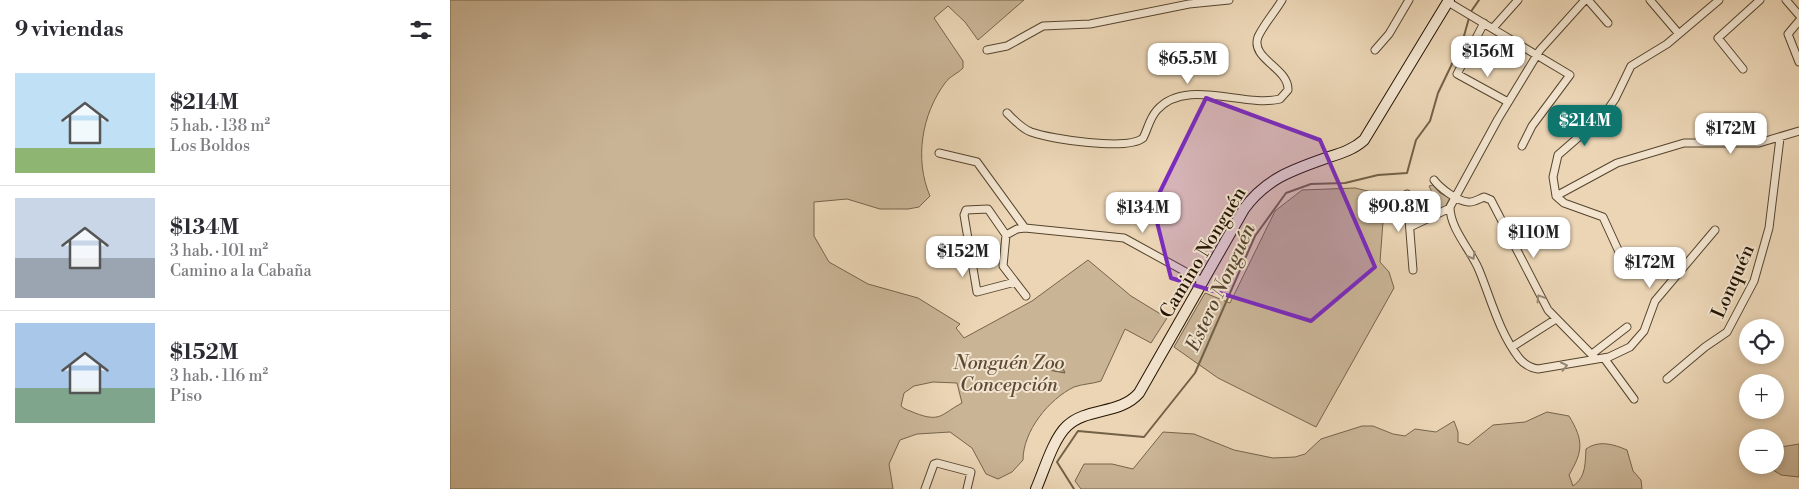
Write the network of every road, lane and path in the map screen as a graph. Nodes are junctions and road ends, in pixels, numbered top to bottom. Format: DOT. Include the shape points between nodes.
graph roads {
  1 [pos="1229,0"];
  2 [pos="1282,0"];
  3 [pos="1409,0"];
  4 [pos="1518,0"];
  5 [pos="1587,0"];
  6 [pos="1650,0"];
  7 [pos="1719,0"];
  8 [pos="1760,0"];
  9 [pos="1786,0"];
  10 [pos="1449,1"];
  11 [pos="1799,16"];
  12 [pos="1799,21"];
  13 [pos="1484,23"];
  14 [pos="1608,23"];
  15 [pos="1492,28"];
  16 [pos="1679,34"];
  17 [pos="987,50"];
  18 [pos="1376,50"];
  19 [pos="1537,54"];
  20 [pos="1799,62"];
  21 [pos="1743,69"];
  22 [pos="1508,102"];
  23 [pos="1007,113"];
  24 [pos="1799,131"];
  25 [pos="1780,138"];
  26 [pos="1522,146"];
  27 [pos="940,153"];
  28 [pos="1434,180"];
  29 [pos="1407,194"];
  30 [pos="1456,196"];
  31 [pos="1556,196"];
  32 [pos="1450,208"];
  33 [pos="1410,227"];
  34 [pos="1025,228"];
  35 [pos="1715,230"];
  36 [pos="1006,235"];
  37 [pos="1413,270"];
  38 [pos="1680,270"];
  39 [pos="1015,282"];
  40 [pos="1204,282"];
  41 [pos="1026,296"];
  42 [pos="1556,319"];
  43 [pos="1627,327"];
  44 [pos="1512,347"];
  45 [pos="1594,357"];
  46 [pos="1604,358"];
  47 [pos="1667,379"];
  48 [pos="1634,399"];
  49 [pos="925,489"];
  50 [pos="967,489"];
  51 [pos="1036,489"];
  1 -- 17 [label="street" via="1189,4 1090,24 1043,26 1007,46"];
  2 -- 23 [label="street" via="1257,41 1259,50 1287,82 1287,93 1280,99 1204,95 1175,99 1156,111 1143,138 1125,144 1064,139 1031,132"];
  3 -- 18 [label="street"];
  4 -- 15 [label="street"];
  5 -- 14 [label="street"];
  5 -- 19 [label="street"];
  6 -- 16 [label="street"];
  7 -- 16 [label="street"];
  8 -- 21 [label="street" via="1718,38"];
  9 -- 11 [label="street"];
  10 -- 13 [label="street"];
  10 -- 40 [label="main road, Camino Nonguén" via="1364,140 1348,151 1285,172 1264,186 1244,209"];
  12 -- 20 [label="street" via="1788,34"];
  13 -- 15 [label="street"];
  13 -- 22 [label="street" via="1457,74"];
  15 -- 19 [label="street"];
  16 -- 31 [label="street" via="1630,66 1604,115 1560,152 1553,173"];
  19 -- 22 [label="street"];
  19 -- 26 [label="street" via="1570,74 1532,126"];
  22 -- 30 [label="street"];
  24 -- 25 [label="street"];
  25 -- 31 [label="street" via="1742,144 1684,144 1617,163"];
  25 -- 47 [label="street, Lonquén" via="1769,228 1754,281 1727,332"];
  27 -- 34 [label="street" via="977,162"];
  28 -- 30 [label="street"];
  29 -- 33 [label="street"];
  30 -- 32 [label="street"];
  42 -- 30 [label="street, one-way" via="1536,290 1491,200 1484,197 1469,202"];
  31 -- 38 [label="street" via="1564,203 1603,217 1617,248 1624,254 1649,256"];
  32 -- 33 [label="street"];
  32 -- 44 [label="street, one-way"];
  33 -- 37 [label="street"];
  34 -- 36 [label="street" via="1012,230"];
  34 -- 40 [label="street" via="1124,238"];
  35 -- 38 [label="street"];
  36 -- 39 [label="street" via="1003,266"];
  36 -- 39 [label="street" via="988,209 964,212 977,292"];
  38 -- 46 [label="street" via="1655,301 1640,338 1623,351"];
  39 -- 41 [label="street"];
  40 -- 51 [label="main road, Camino Nonguén" via="1139,393 1123,406 1078,419 1067,426"];
  42 -- 44 [label="street"];
  42 -- 45 [label="street"];
  43 -- 45 [label="street"];
  44 -- 45 [label="street, one-way" via="1521,361 1533,369 1550,369"];
  45 -- 46 [label="street"];
  46 -- 48 [label="street"];
  49 -- 50 [label="street" via="934,464 940,463 970,472"];
}
